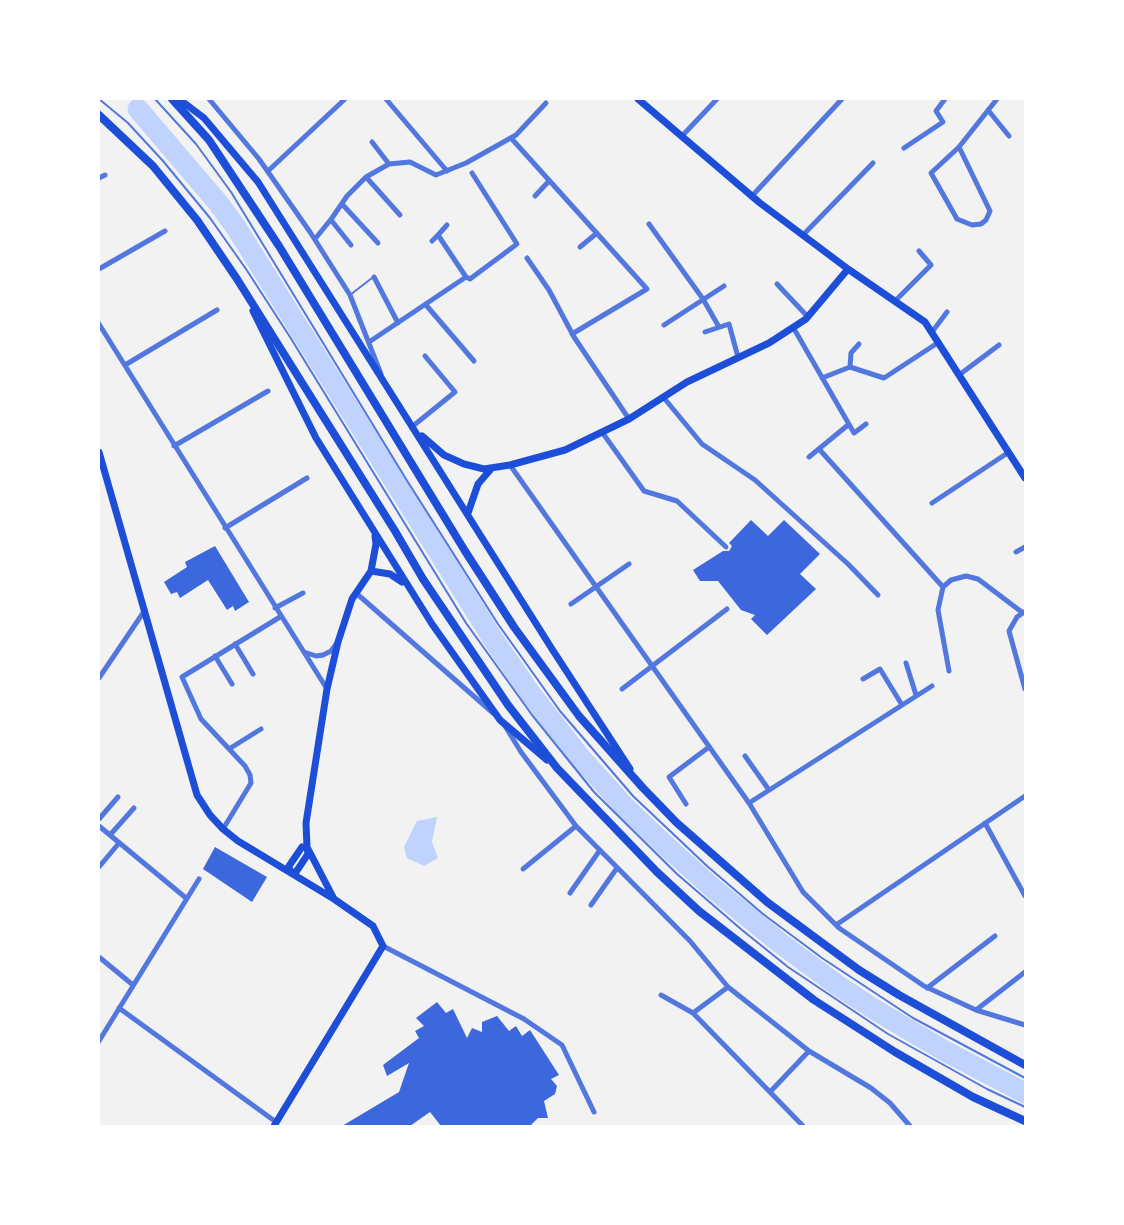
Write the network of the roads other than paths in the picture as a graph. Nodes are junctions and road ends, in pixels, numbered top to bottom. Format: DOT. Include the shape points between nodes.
graph roads {
  1 [pos="99,99"];
  2 [pos="155,99"];
  3 [pos="172,99"];
  4 [pos="179,99"];
  5 [pos="345,99"];
  6 [pos="386,99"];
  7 [pos="638,99"];
  8 [pos="717,99"];
  9 [pos="842,99"];
  10 [pos="936,99"];
  11 [pos="945,99"];
  12 [pos="997,99"];
  13 [pos="213,100"];
  14 [pos="546,103"];
  15 [pos="939,105"];
  16 [pos="988,111"];
  17 [pos="99,115"];
  18 [pos="682,136"];
  19 [pos="1009,136"];
  20 [pos="511,138"];
  21 [pos="372,142"];
  22 [pos="960,147"];
  23 [pos="904,148"];
  24 [pos="873,163"];
  25 [pos="389,164"];
  26 [pos="268,171"];
  27 [pos="447,171"];
  28 [pos="472,173"];
  29 [pos="366,177"];
  30 [pos="549,181"];
  31 [pos="536,196"];
  32 [pos="752,196"];
  33 [pos="342,204"];
  34 [pos="400,214"];
  35 [pos="331,220"];
  36 [pos="447,225"];
  37 [pos="649,225"];
  38 [pos="165,231"];
  39 [pos="597,233"];
  40 [pos="438,235"];
  41 [pos="803,235"];
  42 [pos="315,239"];
  43 [pos="432,241"];
  44 [pos="378,243"];
  45 [pos="351,245"];
  46 [pos="580,247"];
  47 [pos="919,251"];
  48 [pos="527,258"];
  49 [pos="848,269"];
  50 [pos="99,270"];
  51 [pos="374,277"];
  52 [pos="466,277"];
  53 [pos="237,279"];
  54 [pos="777,284"];
  55 [pos="723,286"];
  56 [pos="350,294"];
  57 [pos="703,299"];
  58 [pos="895,301"];
  59 [pos="426,304"];
  60 [pos="217,310"];
  61 [pos="947,312"];
  62 [pos="808,317"];
  63 [pos="398,323"];
  64 [pos="99,324"];
  65 [pos="664,325"];
  66 [pos="719,327"];
  67 [pos="793,327"];
  68 [pos="705,332"];
  69 [pos="932,332"];
  70 [pos="572,334"];
  71 [pos="369,342"];
  72 [pos="939,342"];
  73 [pos="859,344"];
  74 [pos="999,345"];
  75 [pos="425,356"];
  76 [pos="738,357"];
  77 [pos="474,361"];
  78 [pos="125,366"];
  79 [pos="850,367"];
  80 [pos="959,375"];
  81 [pos="822,378"];
  82 [pos="383,379"];
  83 [pos="268,392"];
  84 [pos="664,398"];
  85 [pos="629,419"];
  86 [pos="866,424"];
  87 [pos="848,425"];
  88 [pos="413,426"];
  89 [pos="602,432"];
  90 [pos="174,446"];
  91 [pos="819,449"];
  92 [pos="99,452"];
  93 [pos="1009,452"];
  94 [pos="809,458"];
  95 [pos="510,465"];
  96 [pos="491,469"];
  97 [pos="1025,477"];
  98 [pos="307,478"];
  99 [pos="932,503"];
  100 [pos="468,513"];
  101 [pos="225,528"];
  102 [pos="374,530"];
  103 [pos="726,547"];
  104 [pos="1025,547"];
  105 [pos="1016,552"];
  106 [pos="629,564"];
  107 [pos="371,571"];
  108 [pos="595,586"];
  109 [pos="408,587"];
  110 [pos="943,587"];
  111 [pos="303,593"];
  112 [pos="356,593"];
  113 [pos="878,595"];
  114 [pos="571,604"];
  115 [pos="275,608"];
  116 [pos="727,609"];
  117 [pos="145,610"];
  118 [pos="1024,612"];
  119 [pos="280,616"];
  120 [pos="338,642"];
  121 [pos="235,644"];
  122 [pos="303,652"];
  123 [pos="215,656"];
  124 [pos="906,663"];
  125 [pos="652,666"];
  126 [pos="949,671"];
  127 [pos="253,674"];
  128 [pos="99,678"];
  129 [pos="863,679"];
  130 [pos="232,684"];
  131 [pos="932,686"];
  132 [pos="327,689"];
  133 [pos="622,689"];
  134 [pos="1025,689"];
  135 [pos="916,695"];
  136 [pos="902,705"];
  137 [pos="500,720"];
  138 [pos="261,729"];
  139 [pos="709,747"];
  140 [pos="229,749"];
  141 [pos="746,756"];
  142 [pos="557,768"];
  143 [pos="643,788"];
  144 [pos="769,790"];
  145 [pos="1025,796"];
  146 [pos="118,797"];
  147 [pos="749,803"];
  148 [pos="686,804"];
  149 [pos="134,808"];
  150 [pos="99,819"];
  151 [pos="985,823"];
  152 [pos="99,826"];
  153 [pos="576,826"];
  154 [pos="223,829"];
  155 [pos="110,835"];
  156 [pos="119,843"];
  157 [pos="307,847"];
  158 [pos="600,850"];
  159 [pos="99,867"];
  160 [pos="617,868"];
  161 [pos="523,869"];
  162 [pos="290,872"];
  163 [pos="199,879"];
  164 [pos="1023,886"];
  165 [pos="570,893"];
  166 [pos="1025,896"];
  167 [pos="186,898"];
  168 [pos="334,899"];
  169 [pos="591,905"];
  170 [pos="836,925"];
  171 [pos="995,936"];
  172 [pos="383,946"];
  173 [pos="99,957"];
  174 [pos="1025,972"];
  175 [pos="133,986"];
  176 [pos="728,987"];
  177 [pos="927,988"];
  178 [pos="661,995"];
  179 [pos="119,1008"];
  180 [pos="976,1010"];
  181 [pos="693,1013"];
  182 [pos="1025,1025"];
  183 [pos="99,1041"];
  184 [pos="809,1051"];
  185 [pos="1025,1065"];
  186 [pos="1025,1078"];
  187 [pos="770,1092"];
  188 [pos="1025,1107"];
  189 [pos="594,1112"];
  190 [pos="1025,1121"];
  191 [pos="275,1124"];
  192 [pos="906,1125"];
  193 [pos="802,1126"];
  1 -- 188 [label="lane" via="156,153 210,218 290,337 466,623 594,792 677,874 788,967 888,1034"];
  2 -- 186 [label="lane" via="196,144 244,211 498,624 561,711 633,796 706,866 822,958 921,1023"];
  3 -- 143 [label="highway" via="209,140 279,246 514,627 579,716"];
  4 -- 82 [label="main road" via="204,118 258,182"];
  5 -- 26 [label="street"];
  6 -- 27 [label="street"];
  7 -- 18 [label="main road"];
  8 -- 18 [label="street"];
  9 -- 32 [label="street"];
  10 -- 15 [label="street"];
  11 -- 15 [label="street"];
  12 -- 16 [label="street"];
  13 -- 26 [label="street"];
  14 -- 20 [label="street"];
  15 -- 23 [label="street" via="936,111 943,122"];
  16 -- 19 [label="street"];
  16 -- 22 [label="street"];
  17 -- 53 [label="highway" via="153,166 197,220"];
  18 -- 32 [label="main road"];
  20 -- 27 [label="street"];
  20 -- 30 [label="street"];
  21 -- 25 [label="street"];
  22 -- 22 [label="street" via="931,173 957,219 981,224 990,211"];
  24 -- 41 [label="street"];
  25 -- 27 [label="street" via="410,162 436,175"];
  25 -- 29 [label="street"];
  26 -- 42 [label="street"];
  28 -- 52 [label="street" via="517,244 470,279"];
  29 -- 33 [label="street"];
  29 -- 34 [label="street"];
  30 -- 31 [label="street"];
  30 -- 39 [label="street"];
  32 -- 41 [label="main road"];
  33 -- 35 [label="street"];
  33 -- 44 [label="street"];
  35 -- 42 [label="street"];
  35 -- 45 [label="street"];
  36 -- 40 [label="street"];
  37 -- 57 [label="street"];
  38 -- 50 [label="street"];
  39 -- 46 [label="street"];
  39 -- 70 [label="street" via="647,289"];
  40 -- 43 [label="street"];
  40 -- 52 [label="street"];
  41 -- 49 [label="main road"];
  42 -- 56 [label="street"];
  47 -- 58 [label="street" via="931,265"];
  48 -- 70 [label="street"];
  49 -- 58 [label="main road"];
  49 -- 62 [label="main road"];
  51 -- 56 [label="lane"];
  51 -- 63 [label="street"];
  52 -- 59 [label="street"];
  53 -- 102 [label="main road" via="315,438"];
  53 -- 142 [label="highway" via="423,579 508,705"];
  54 -- 62 [label="street"];
  55 -- 57 [label="street"];
  56 -- 71 [label="street"];
  57 -- 65 [label="street"];
  57 -- 66 [label="street"];
  58 -- 69 [label="main road" via="925,322"];
  59 -- 63 [label="street"];
  59 -- 77 [label="street"];
  60 -- 78 [label="street"];
  61 -- 69 [label="street"];
  62 -- 67 [label="main road"];
  63 -- 71 [label="street"];
  64 -- 78 [label="street"];
  66 -- 68 [label="street"];
  66 -- 76 [label="street" via="729,324"];
  67 -- 76 [label="main road"];
  67 -- 81 [label="street"];
  69 -- 72 [label="main road"];
  70 -- 85 [label="street"];
  71 -- 82 [label="street"];
  72 -- 79 [label="street" via="884,378"];
  72 -- 80 [label="main road"];
  73 -- 79 [label="street" via="851,353"];
  74 -- 80 [label="street"];
  75 -- 88 [label="street" via="455,392"];
  76 -- 84 [label="main road"];
  78 -- 90 [label="street"];
  79 -- 81 [label="street"];
  80 -- 93 [label="main road"];
  81 -- 87 [label="street"];
  82 -- 88 [label="main road"];
  83 -- 90 [label="street"];
  84 -- 85 [label="main road"];
  84 -- 113 [label="street" via="702,444 755,480"];
  85 -- 89 [label="main road"];
  86 -- 87 [label="street" via="854,433"];
  87 -- 91 [label="street"];
  88 -- 96 [label="main road" via="444,455"];
  88 -- 100 [label="main road"];
  89 -- 95 [label="main road" via="565,450"];
  89 -- 103 [label="street" via="644,490 677,501"];
  90 -- 101 [label="street"];
  91 -- 94 [label="street"];
  91 -- 110 [label="street"];
  92 -- 117 [label="main road"];
  93 -- 97 [label="main road"];
  93 -- 99 [label="street"];
  95 -- 96 [label="main road"];
  95 -- 108 [label="street"];
  96 -- 100 [label="main road" via="478,484"];
  98 -- 101 [label="street"];
  100 -- 143 [label="main road"];
  101 -- 115 [label="street"];
  102 -- 107 [label="main road" via="376,544"];
  102 -- 109 [label="main road"];
  104 -- 105 [label="street"];
  106 -- 108 [label="street"];
  107 -- 109 [label="main road" via="390,574"];
  107 -- 112 [label="main road"];
  108 -- 114 [label="street"];
  108 -- 125 [label="street"];
  109 -- 137 [label="main road"];
  110 -- 118 [label="street" via="966,576 978,579"];
  110 -- 126 [label="street" via="939,618"];
  111 -- 115 [label="street"];
  112 -- 120 [label="main road"];
  112 -- 137 [label="street"];
  115 -- 119 [label="street"];
  116 -- 125 [label="street"];
  117 -- 128 [label="street"];
  117 -- 154 [label="main road" via="198,795"];
  118 -- 134 [label="street" via="1009,631"];
  119 -- 121 [label="street"];
  119 -- 122 [label="street"];
  120 -- 122 [label="street" via="323,655"];
  120 -- 132 [label="main road"];
  121 -- 123 [label="street"];
  121 -- 127 [label="street"];
  122 -- 132 [label="street"];
  123 -- 130 [label="street"];
  123 -- 140 [label="street" via="182,676 201,719"];
  124 -- 135 [label="street"];
  125 -- 133 [label="street"];
  125 -- 139 [label="street"];
  129 -- 136 [label="street" via="880,669"];
  131 -- 135 [label="street"];
  132 -- 157 [label="main road" via="306,823"];
  135 -- 136 [label="street"];
  136 -- 144 [label="street"];
  137 -- 142 [label="main road"];
  137 -- 153 [label="street"];
  138 -- 140 [label="street"];
  139 -- 147 [label="street"];
  139 -- 148 [label="street" via="669,777"];
  140 -- 154 [label="street" via="245,766 251,783"];
  141 -- 144 [label="street"];
  142 -- 190 [label="highway" via="699,911 805,994 973,1097"];
  143 -- 185 [label="highway" via="676,823 767,902 859,970"];
  144 -- 147 [label="street"];
  145 -- 151 [label="street"];
  146 -- 150 [label="street"];
  147 -- 170 [label="street" via="802,892"];
  149 -- 155 [label="street"];
  151 -- 164 [label="street"];
  151 -- 170 [label="street"];
  152 -- 155 [label="street"];
  153 -- 158 [label="street"];
  153 -- 161 [label="street"];
  154 -- 162 [label="main road"];
  155 -- 156 [label="street"];
  156 -- 159 [label="street"];
  156 -- 167 [label="street"];
  157 -- 162 [label="main road" via="308,854 296,872"];
  157 -- 168 [label="main road"];
  158 -- 160 [label="street"];
  158 -- 165 [label="street"];
  160 -- 169 [label="street"];
  160 -- 176 [label="street" via="690,941"];
  162 -- 168 [label="main road"];
  163 -- 167 [label="street"];
  164 -- 166 [label="street"];
  167 -- 175 [label="street"];
  168 -- 172 [label="main road" via="373,926"];
  170 -- 177 [label="street"];
  171 -- 177 [label="street"];
  172 -- 189 [label="street" via="524,1019 562,1046"];
  172 -- 191 [label="main road"];
  173 -- 175 [label="street"];
  174 -- 180 [label="street"];
  175 -- 179 [label="street"];
  176 -- 181 [label="street"];
  176 -- 184 [label="street"];
  177 -- 180 [label="street"];
  178 -- 181 [label="street"];
  179 -- 183 [label="street"];
  179 -- 191 [label="street"];
  180 -- 182 [label="street"];
  181 -- 187 [label="street"];
  184 -- 187 [label="street"];
  184 -- 192 [label="street" via="871,1088 890,1103"];
  187 -- 193 [label="street"];
}
